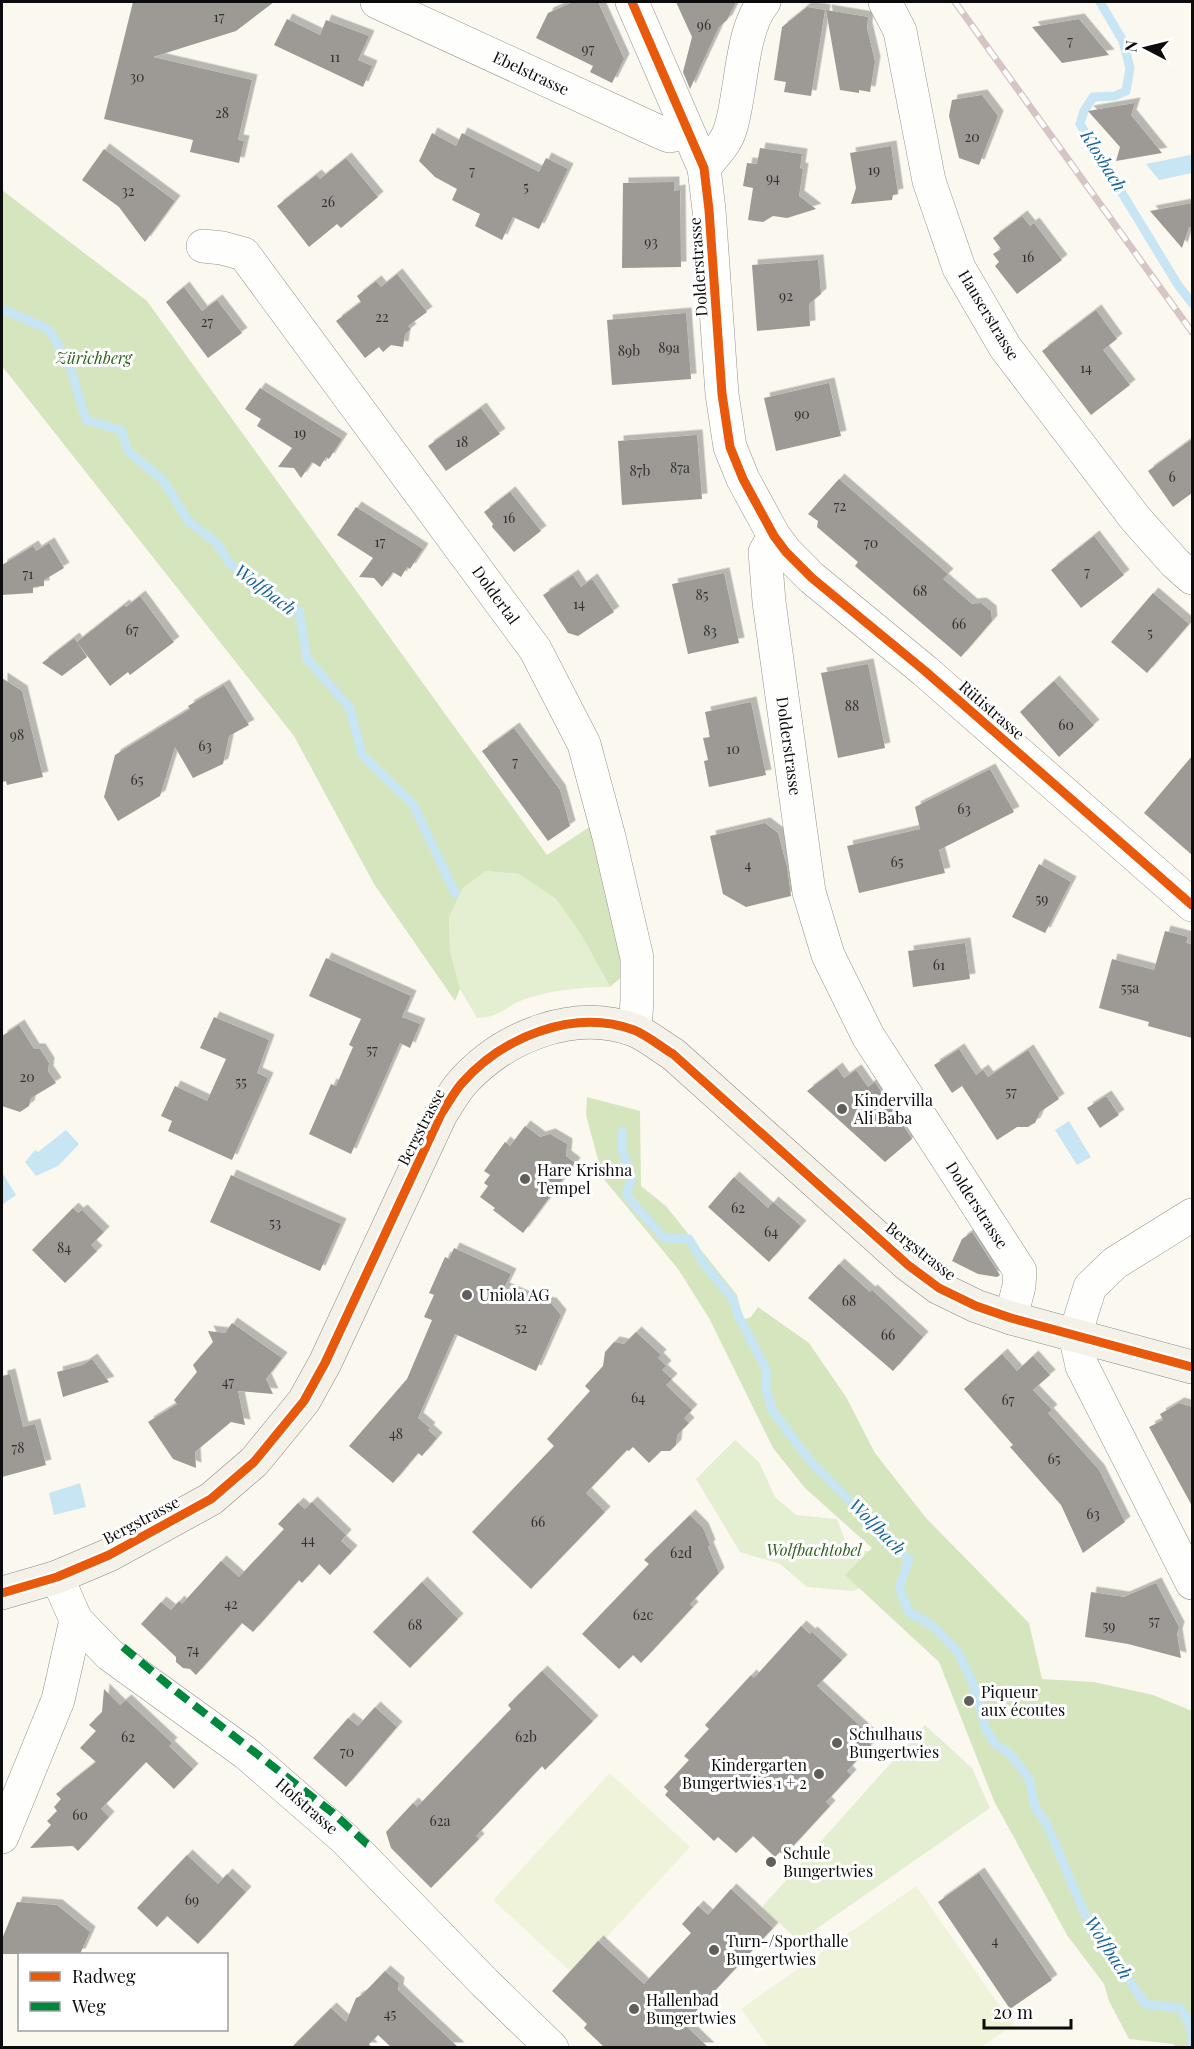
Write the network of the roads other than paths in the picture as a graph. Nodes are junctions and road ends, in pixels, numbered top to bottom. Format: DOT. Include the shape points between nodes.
graph roads {
  1 [pos="377,2"];
  2 [pos="632,2"];
  3 [pos="764,2"];
  4 [pos="885,2"];
  5 [pos="687,133"];
  6 [pos="704,168"];
  7 [pos="202,246"];
  8 [pos="774,536"];
  9 [pos="1192,578"];
  10 [pos="1192,906"];
  11 [pos="635,1030"];
  12 [pos="1192,1215"];
  13 [pos="1011,1318"];
  14 [pos="1075,1335"];
  15 [pos="1192,1367"];
  16 [pos="57,1576"];
  17 [pos="1192,1583"];
  18 [pos="4,1588"];
  19 [pos="76,1620"];
  20 [pos="2,1837"];
  21 [pos="552,2047"];
  1 -- 5 [label="street, Ebelstrasse" via="669,136"];
  2 -- 5 [label="street, Dolderstrasse"];
  3 -- 6 [label="street" via="750,31 730,132"];
  4 -- 9 [label="street, Hauserstrasse" via="900,31 929,181 959,268 1005,347 1135,518"];
  5 -- 6 [label="street, Dolderstrasse"];
  6 -- 8 [label="street, Dolderstrasse" via="722,394 730,447"];
  7 -- 11 [label="street, Doldertal" via="244,254 535,648 584,744 609,837 637,958"];
  8 -- 10 [label="street, Rütistrasse" via="812,578 925,671"];
  8 -- 13 [label="street, Dolderstrasse" via="765,552 769,602 809,892 828,955 867,1036 1020,1271"];
  11 -- 13 [label="main road, Bergstrasse" via="681,1061 908,1265 939,1288"];
  11 -- 16 [label="main road, Bergstrasse" via="576,1023 542,1030 487,1059 461,1084 441,1114 304,1401 254,1462 211,1499 109,1555"];
  12 -- 14 [label="street" via="1114,1263 1090,1287"];
  13 -- 14 [label="main road, Bergstrasse"];
  14 -- 15 [label="main road, Bergstrasse"];
  14 -- 17 [label="street" via="1083,1366"];
  16 -- 18 [label="main road, Bergstrasse"];
  16 -- 19 [label="street, Hofstrasse"];
  19 -- 20 [label="street" via="58,1700"];
  19 -- 21 [label="street, Hofstrasse" via="110,1655 247,1754 345,1839 484,1983"];
}
